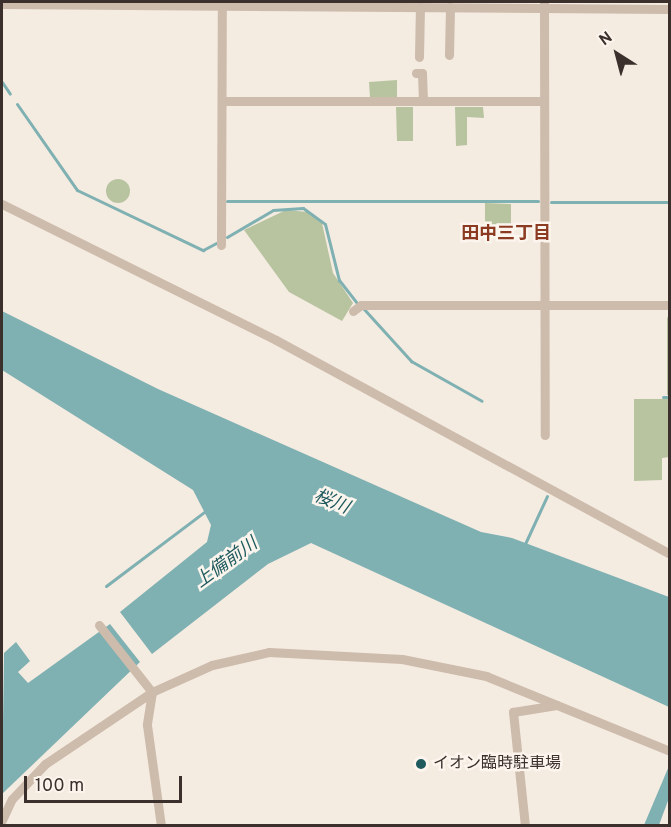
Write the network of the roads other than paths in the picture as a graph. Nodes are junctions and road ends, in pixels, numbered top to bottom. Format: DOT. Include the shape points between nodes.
graph roads {
  1 [pos="222,3"];
  2 [pos="2,4"];
  3 [pos="544,5"];
  4 [pos="420,7"];
  5 [pos="450,7"];
  6 [pos="669,9"];
  7 [pos="449,54"];
  8 [pos="419,57"];
  9 [pos="416,73"];
  10 [pos="223,101"];
  11 [pos="423,101"];
  12 [pos="544,101"];
  13 [pos="2,204"];
  14 [pos="221,245"];
  15 [pos="669,305"];
  16 [pos="545,306"];
  17 [pos="353,311"];
  18 [pos="546,435"];
  19 [pos="669,554"];
  20 [pos="99,625"];
  21 [pos="152,692"];
  22 [pos="556,705"];
  23 [pos="669,751"];
  24 [pos="2,820"];
  25 [pos="161,825"];
  26 [pos="525,825"];
  1 -- 2 [label="street"];
  1 -- 4 [label="street"];
  1 -- 10 [label="street"];
  3 -- 5 [label="street"];
  3 -- 6 [label="street"];
  3 -- 12 [label="street"];
  4 -- 5 [label="street"];
  4 -- 8 [label="street"];
  5 -- 7 [label="street"];
  9 -- 11 [label="street" via="422,73"];
  10 -- 11 [label="street"];
  10 -- 14 [label="street"];
  11 -- 12 [label="street"];
  12 -- 16 [label="street"];
  13 -- 19 [label="street" via="276,340"];
  15 -- 16 [label="street"];
  16 -- 17 [label="street" via="361,306"];
  16 -- 18 [label="street"];
  20 -- 21 [label="street"];
  21 -- 22 [label="street" via="212,664 269,652 328,651 486,676"];
  21 -- 24 [label="street" via="45,764 12,798"];
  21 -- 25 [label="street" via="147,725"];
  22 -- 23 [label="street"];
  22 -- 26 [label="street" via="513,712"];
}
